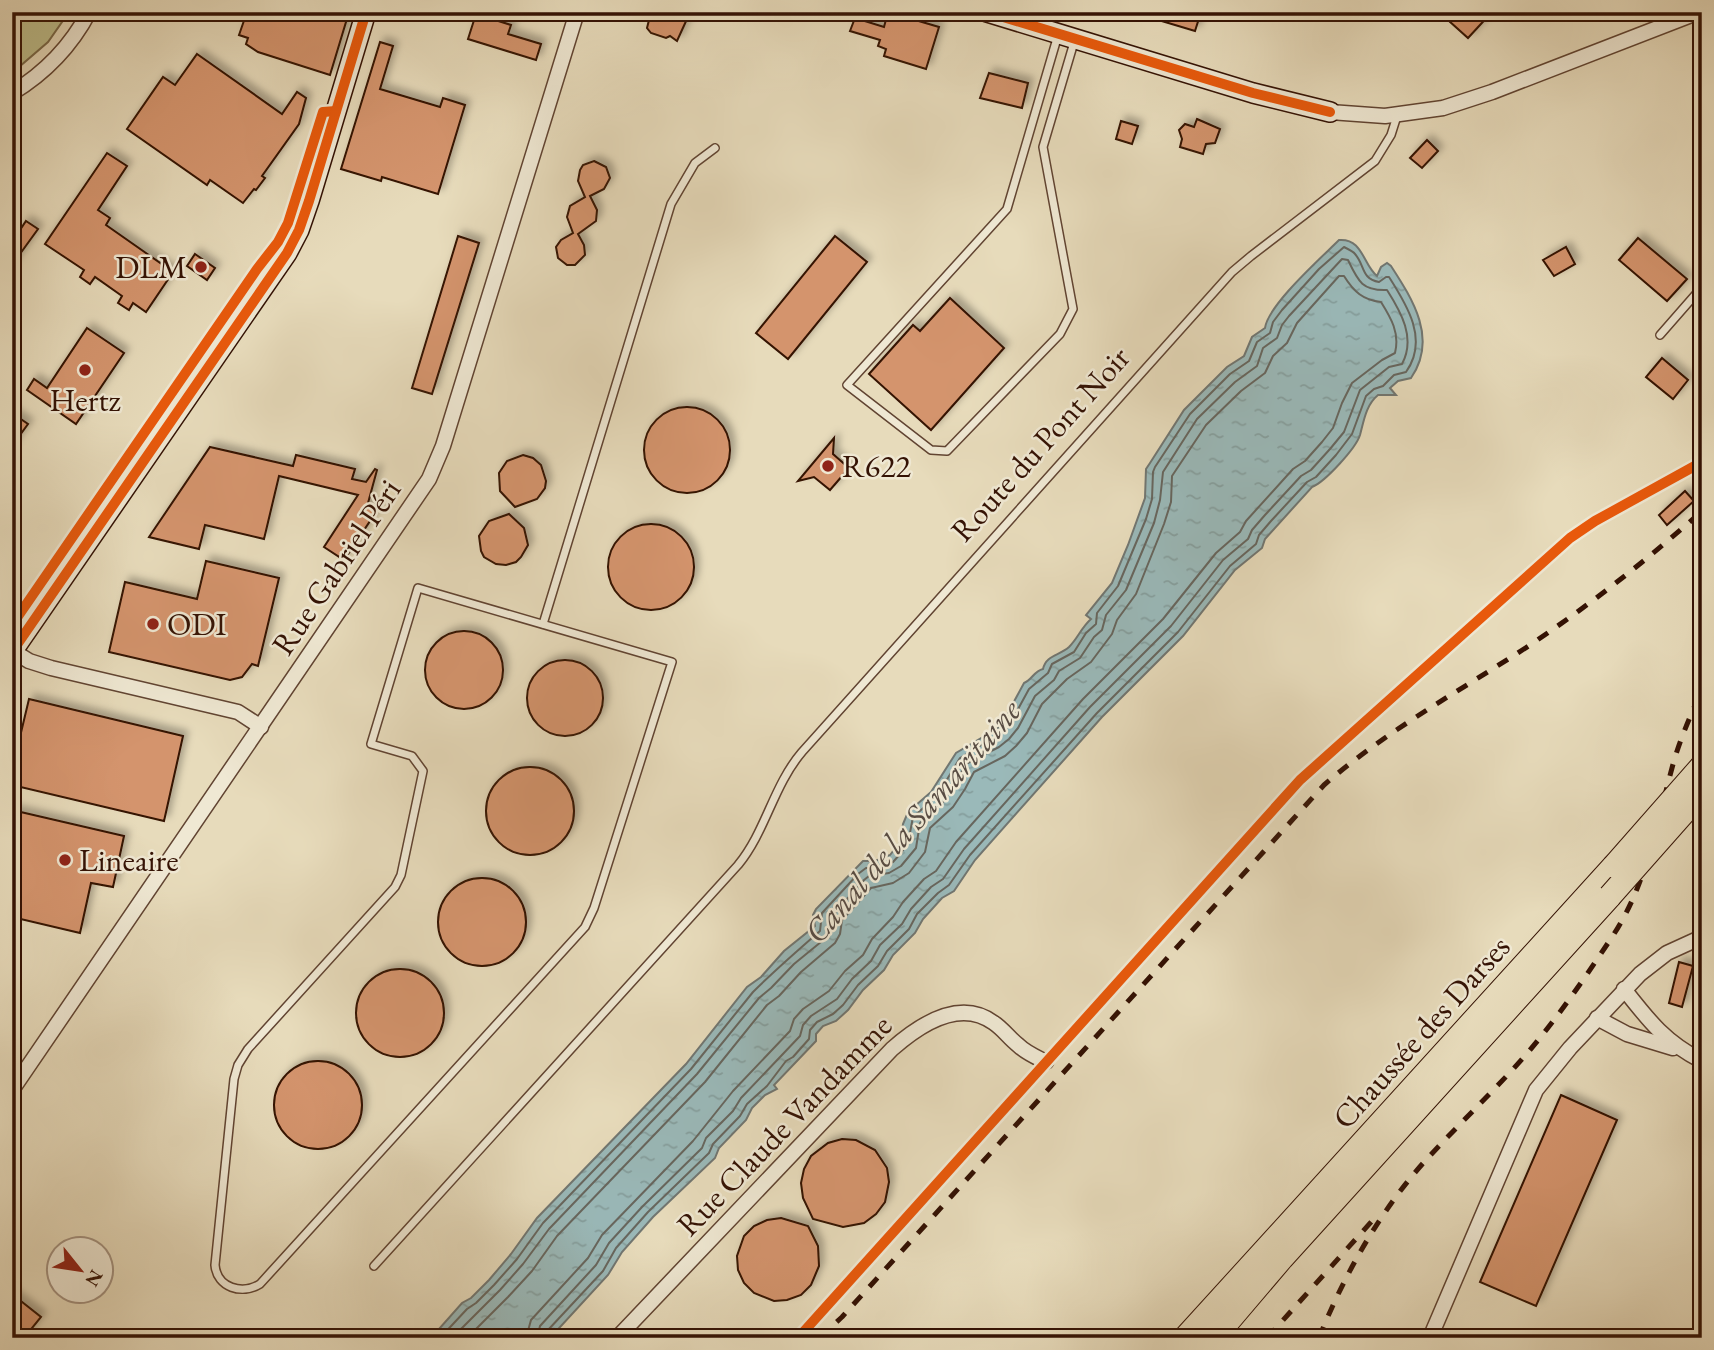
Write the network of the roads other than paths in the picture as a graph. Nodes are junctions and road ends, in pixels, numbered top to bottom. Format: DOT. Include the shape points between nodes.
graph roads {
  1 [pos="89,12"];
  2 [pos="366,12"];
  3 [pos="577,12"];
  4 [pos="987,12"];
  5 [pos="1699,12"];
  6 [pos="1658,19"];
  7 [pos="1067,36"];
  8 [pos="12,93"];
  9 [pos="1330,112"];
  10 [pos="1397,116"];
  11 [pos="715,148"];
  12 [pos="1702,287"];
  13 [pos="1660,335"];
  14 [pos="1702,462"];
  15 [pos="543,624"];
  16 [pos="13,652"];
  17 [pos="261,727"];
  18 [pos="1702,766"];
  19 [pos="1702,792"];
  20 [pos="1702,937"];
  21 [pos="1624,989"];
  22 [pos="1597,1018"];
  23 [pos="1679,1049"];
  24 [pos="1702,1061"];
  25 [pos="1046,1062"];
  26 [pos="12,1090"];
  27 [pos="374,1266"];
  28 [pos="617,1338"];
  29 [pos="799,1338"];
  30 [pos="1185,1338"];
  31 [pos="1214,1338"];
  32 [pos="1430,1338"];
  1 -- 8 [label="street" via="53,61"];
  2 -- 16 [label="street" via="309,201 288,253"];
  3 -- 17 [label="street, Rue Gabriel Péri" via="437,463"];
  4 -- 7 [label="street"];
  5 -- 6 [label="street"];
  6 -- 10 [label="street" via="1469,100"];
  7 -- 7 [label="lane" via="1007,209 847,384 930,450 947,451 1060,334 1073,309 1043,147"];
  7 -- 9 [label="street"];
  9 -- 10 [label="street"];
  10 -- 27 [label="lane, Route du Pont Noir" via="1375,161 1232,272 802,752 738,865"];
  11 -- 15 [label="lane" via="695,163 671,204"];
  12 -- 13 [label="lane"];
  14 -- 25 [label="lane" via="1570,538 1321,759"];
  15 -- 15 [label="lane" via="418,588 371,744 412,756 422,771 401,875 238,1065 215,1265 219,1278 234,1289 250,1289 264,1279 588,921 672,662"];
  16 -- 17 [label="street" via="42,666 238,712"];
  17 -- 26 [label="street, Rue Gabriel Péri"];
  18 -- 30 [label="main road, Chaussée des Darses, bridge"];
  19 -- 31 [label="main road, Chaussée des Darses, bridge"];
  20 -- 21 [label="street" via="1657,959"];
  21 -- 22 [label="street"];
  21 -- 23 [label="street" via="1655,1028"];
  22 -- 23 [label="street" via="1627,1034"];
  22 -- 32 [label="street" via="1531,1099"];
  23 -- 24 [label="street"];
  25 -- 28 [label="street, Rue Claude Vandamme" via="1023,1050 997,1024 975,1014 944,1016 913,1032"];
  25 -- 29 [label="lane"];
}
